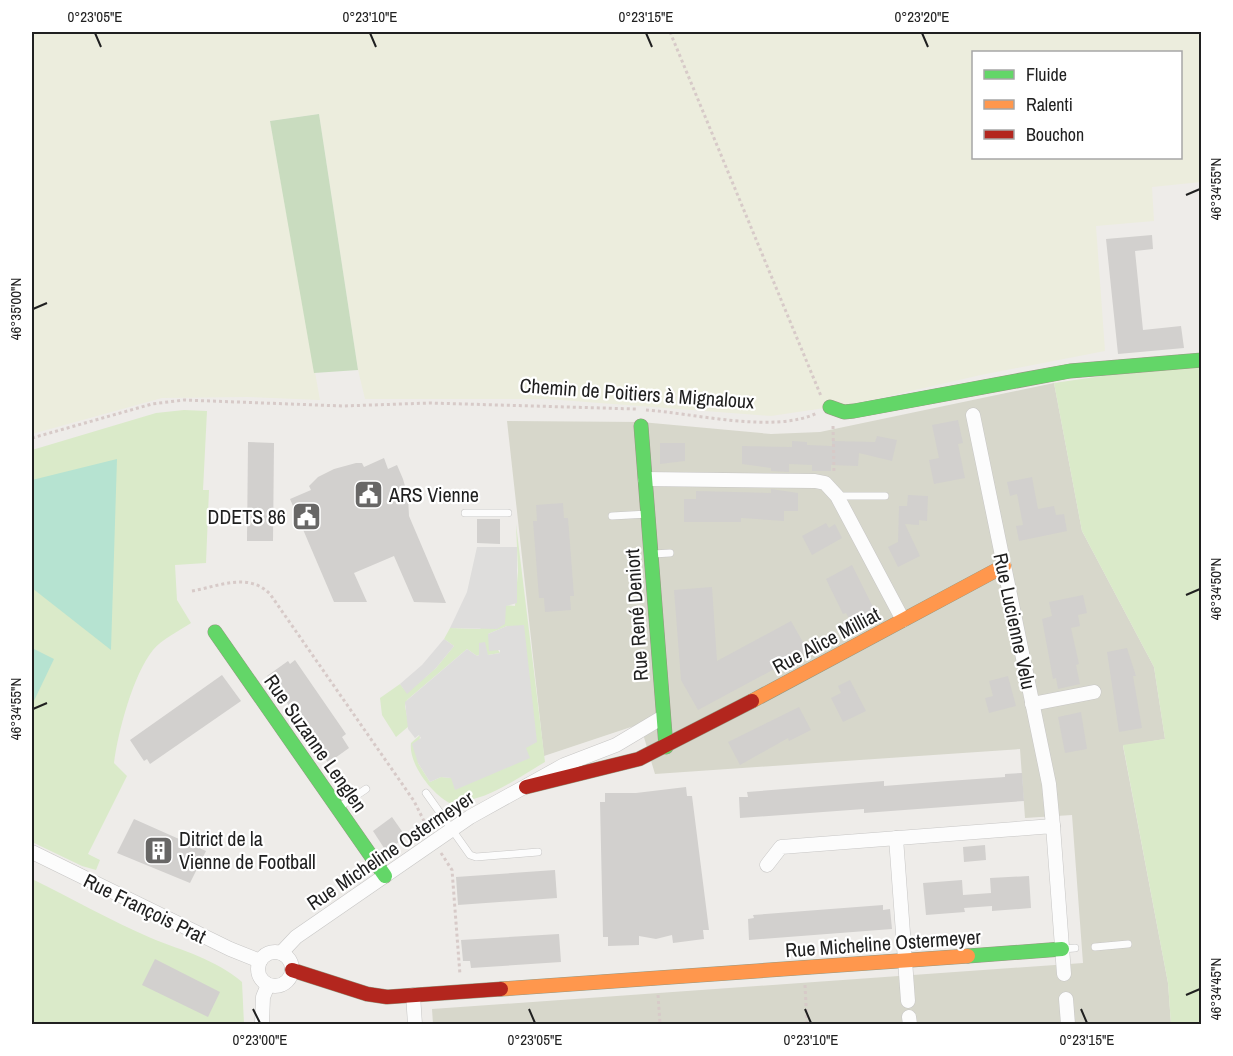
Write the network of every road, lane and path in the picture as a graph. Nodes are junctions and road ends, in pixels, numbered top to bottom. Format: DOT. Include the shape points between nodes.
graph roads {
  1 [pos="670,32"];
  2 [pos="1202,360"];
  3 [pos="830,407"];
  4 [pos="973,416"];
  5 [pos="640,426"];
  6 [pos="32,438"];
  7 [pos="645,479"];
  8 [pos="835,493"];
  9 [pos="885,496"];
  10 [pos="465,513"];
  11 [pos="508,513"];
  12 [pos="648,514"];
  13 [pos="612,516"];
  14 [pos="670,553"];
  15 [pos="651,554"];
  16 [pos="1004,566"];
  17 [pos="192,591"];
  18 [pos="903,621"];
  19 [pos="215,632"];
  20 [pos="1094,692"];
  21 [pos="1032,704"];
  22 [pos="663,717"];
  23 [pos="666,747"];
  24 [pos="525,786"];
  25 [pos="366,789"];
  26 [pos="426,793"];
  27 [pos="338,809"];
  28 [pos="1053,826"];
  29 [pos="451,830"];
  30 [pos="896,838"];
  31 [pos="434,842"];
  32 [pos="32,852"];
  33 [pos="538,852"];
  34 [pos="767,866"];
  35 [pos="385,876"];
  36 [pos="1128,944"];
  37 [pos="1095,946"];
  38 [pos="1068,949"];
  39 [pos="281,953"];
  40 [pos="260,961"];
  41 [pos="905,961"];
  42 [pos="803,968"];
  43 [pos="292,970"];
  44 [pos="1064,974"];
  45 [pos="657,978"];
  46 [pos="268,985"];
  47 [pos="462,992"];
  48 [pos="413,995"];
  49 [pos="1066,999"];
  50 [pos="908,1001"];
  51 [pos="262,1024"];
  52 [pos="415,1024"];
  53 [pos="660,1024"];
  54 [pos="807,1024"];
  55 [pos="1068,1024"];
  1 -- 3 [label="path" via="817,389"];
  2 -- 3 [label="street" via="1139,362 1003,381 854,411"];
  3 -- 6 [label="path, Chemin de Poitiers à Mignaloux" via="812,416 754,421 615,407 429,403 343,406 184,400 142,406"];
  3 -- 8 [label="path"];
  4 -- 16 [label="street, Rue Lucienne Velu"];
  5 -- 7 [label="street, Rue René Deniort"];
  7 -- 8 [label="street" via="814,481 825,483"];
  7 -- 12 [label="street, Rue René Deniort"];
  8 -- 9 [label="lane"];
  8 -- 18 [label="street"];
  10 -- 11 [label="lane"];
  12 -- 13 [label="lane"];
  12 -- 15 [label="street, Rue René Deniort"];
  14 -- 15 [label="lane"];
  15 -- 22 [label="street, Rue René Deniort"];
  16 -- 18 [label="street, Rue Alice Milliat"];
  16 -- 21 [label="street, Rue Lucienne Velu"];
  17 -- 31 [label="path" via="241,580 261,586 270,594 414,801"];
  18 -- 23 [label="street, Rue Alice Milliat"];
  19 -- 27 [label="street, Rue Suzanne Lenglen"];
  20 -- 21 [label="street"];
  21 -- 28 [label="street, Rue Lucienne Velu" via="1049,784"];
  22 -- 23 [label="street, Rue René Deniort"];
  22 -- 24 [label="street, Rue Micheline Ostermeyer" via="616,746 564,765"];
  23 -- 24 [label="street, Rue Micheline Ostermeyer" via="639,759"];
  24 -- 29 [label="street, Rue Micheline Ostermeyer"];
  25 -- 27 [label="lane"];
  26 -- 29 [label="lane"];
  27 -- 35 [label="street, Rue Suzanne Lenglen"];
  28 -- 30 [label="street"];
  28 -- 38 [label="street"];
  29 -- 31 [label="street, Rue Micheline Ostermeyer"];
  29 -- 33 [label="lane" via="466,851 476,857"];
  30 -- 34 [label="street" via="781,847"];
  30 -- 41 [label="street"];
  31 -- 35 [label="street, Rue Micheline Ostermeyer"];
  31 -- 47 [label="path" via="452,870"];
  32 -- 40 [label="street, Rue François Prat"];
  35 -- 39 [label="street, Rue Micheline Ostermeyer" via="296,937"];
  36 -- 37 [label="lane"];
  38 -- 41 [label="street, Rue Micheline Ostermeyer"];
  38 -- 44 [label="street"];
  39 -- 40 [label="street" via="267,954"];
  39 -- 43 [label="street"];
  40 -- 46 [label="street" via="258,972"];
  41 -- 42 [label="street, Rue Micheline Ostermeyer"];
  41 -- 50 [label="street"];
  42 -- 45 [label="street, Rue Micheline Ostermeyer"];
  42 -- 54 [label="path"];
  43 -- 46 [label="street" via="284,983"];
  43 -- 48 [label="street, Rue Micheline Ostermeyer" via="367,994"];
  45 -- 47 [label="street, Rue Micheline Ostermeyer"];
  45 -- 53 [label="path"];
  46 -- 51 [label="street" via="263,997"];
  47 -- 48 [label="street, Rue Micheline Ostermeyer"];
  48 -- 52 [label="street"];
  49 -- 55 [label="street"];
}
